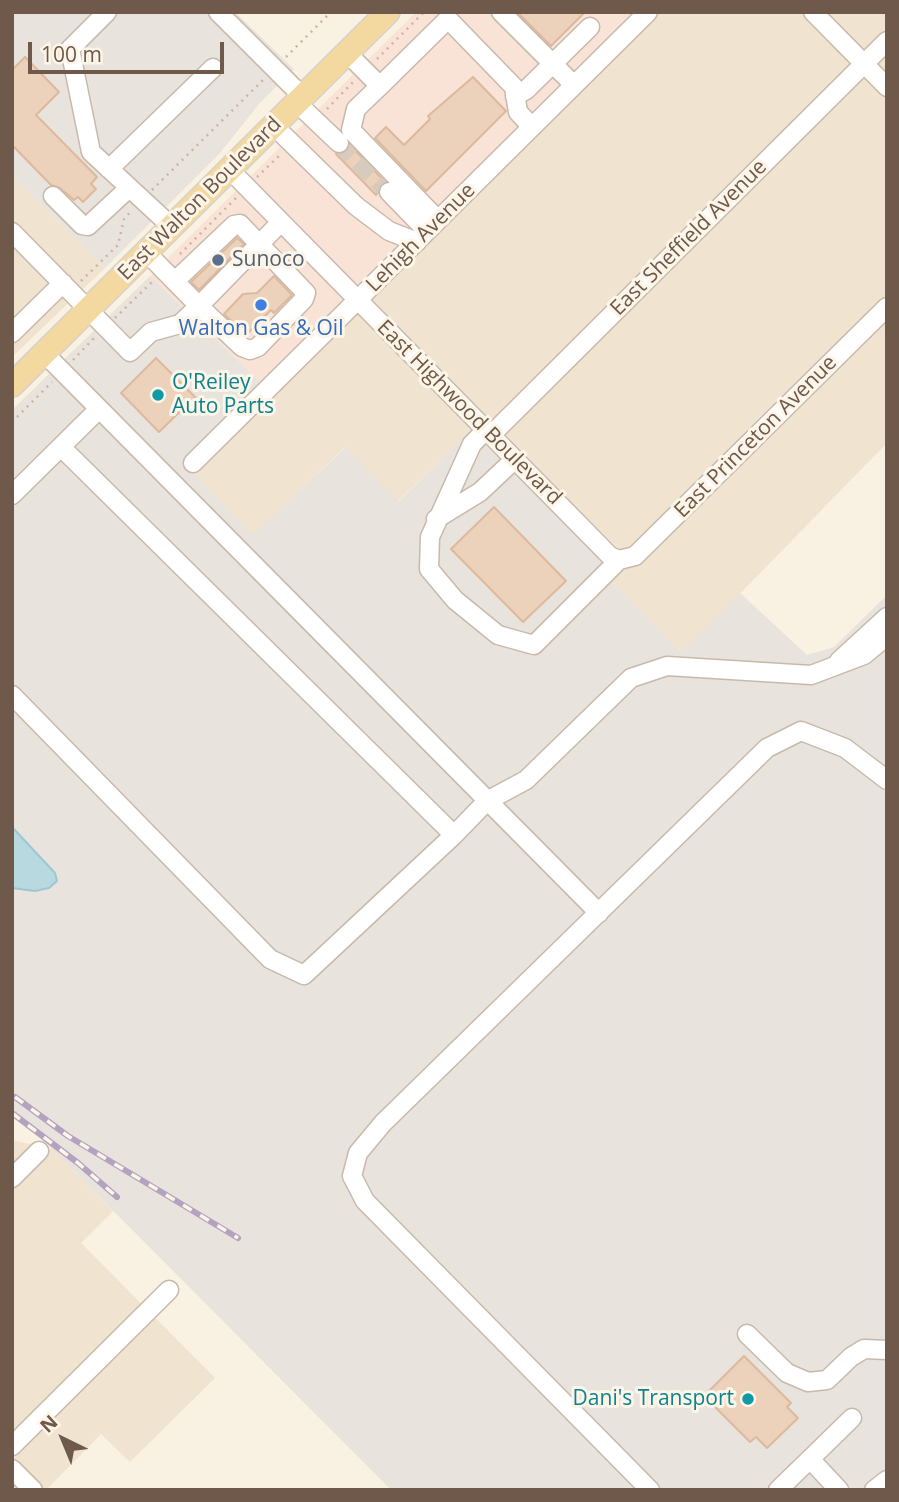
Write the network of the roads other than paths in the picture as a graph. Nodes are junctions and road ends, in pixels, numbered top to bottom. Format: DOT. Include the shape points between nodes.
graph roads {
  1 [pos="107,12"];
  2 [pos="218,12"];
  3 [pos="388,12"];
  4 [pos="501,12"];
  5 [pos="648,12"];
  6 [pos="813,12"];
  7 [pos="590,27"];
  8 [pos="887,41"];
  9 [pos="348,53"];
  10 [pos="864,63"];
  11 [pos="553,64"];
  12 [pos="213,68"];
  13 [pos="574,85"];
  14 [pos="380,86"];
  15 [pos="887,87"];
  16 [pos="515,96"];
  17 [pos="300,100"];
  18 [pos="274,126"];
  19 [pos="532,127"];
  20 [pos="309,158"];
  21 [pos="109,169"];
  22 [pos="230,170"];
  23 [pos="136,193"];
  24 [pos="53,196"];
  25 [pos="370,217"];
  26 [pos="281,222"];
  27 [pos="172,227"];
  28 [pos="428,231"];
  29 [pos="12,232"];
  30 [pos="261,243"];
  31 [pos="146,252"];
  32 [pos="169,276"];
  33 [pos="67,287"];
  34 [pos="358,300"];
  35 [pos="199,306"];
  36 [pos="887,307"];
  37 [pos="89,309"];
  38 [pos="12,333"];
  39 [pos="44,353"];
  40 [pos="12,384"];
  41 [pos="99,409"];
  42 [pos="488,432"];
  43 [pos="61,446"];
  44 [pos="515,459"];
  45 [pos="193,463"];
  46 [pos="12,495"];
  47 [pos="436,519"];
  48 [pos="621,560"];
  49 [pos="887,617"];
  50 [pos="887,636"];
  51 [pos="831,668"];
  52 [pos="12,695"];
  53 [pos="887,780"];
  54 [pos="487,801"];
  55 [pos="454,835"];
  56 [pos="598,913"];
  57 [pos="39,1152"];
  58 [pos="12,1178"];
  59 [pos="169,1290"];
  60 [pos="747,1334"];
  61 [pos="887,1350"];
  62 [pos="852,1418"];
  63 [pos="12,1446"];
  64 [pos="810,1459"];
  65 [pos="12,1469"];
  66 [pos="887,1480"];
  67 [pos="33,1490"];
  68 [pos="650,1490"];
  69 [pos="778,1490"];
  70 [pos="839,1490"];
  71 [pos="874,1490"];
  1 -- 21 [label="street" via="71,49 91,152"];
  2 -- 17 [label="street"];
  3 -- 9 [label="main road, East Walton Boulevard"];
  4 -- 11 [label="street"];
  5 -- 13 [label="street, Lehigh Avenue"];
  6 -- 10 [label="street"];
  7 -- 11 [label="street"];
  8 -- 10 [label="street, East Sheffield Avenue"];
  9 -- 14 [label="street"];
  9 -- 17 [label="main road, East Walton Boulevard"];
  10 -- 15 [label="street"];
  10 -- 42 [label="street, East Sheffield Avenue"];
  11 -- 13 [label="street"];
  11 -- 16 [label="street"];
  12 -- 21 [label="street"];
  13 -- 19 [label="street, Lehigh Avenue"];
  14 -- 16 [label="street" via="447,19 514,87"];
  14 -- 28 [label="street" via="356,109 351,130"];
  16 -- 19 [label="street" via="518,112"];
  17 -- 18 [label="main road, East Walton Boulevard"];
  17 -- 20 [label="street" via="335,140"];
  18 -- 20 [label="street"];
  18 -- 22 [label="main road, East Walton Boulevard"];
  19 -- 28 [label="street, Lehigh Avenue"];
  20 -- 25 [label="street"];
  21 -- 23 [label="street"];
  22 -- 26 [label="street, East Highwood Boulevard"];
  22 -- 27 [label="main road, East Walton Boulevard"];
  23 -- 24 [label="street" via="88,226"];
  23 -- 27 [label="street"];
  25 -- 28 [label="street" via="389,231"];
  25 -- 28 [label="street" via="390,194"];
  26 -- 30 [label="street"];
  26 -- 34 [label="street, East Highwood Boulevard"];
  27 -- 31 [label="main road, East Walton Boulevard"];
  28 -- 34 [label="street, Lehigh Avenue"];
  29 -- 33 [label="street"];
  30 -- 32 [label="street" via="240,224 234,225"];
  30 -- 35 [label="street"];
  30 -- 35 [label="street" via="306,293 258,347 242,347"];
  31 -- 32 [label="street"];
  31 -- 37 [label="main road, East Walton Boulevard"];
  32 -- 35 [label="street"];
  33 -- 37 [label="street"];
  33 -- 38 [label="street"];
  34 -- 42 [label="street, East Highwood Boulevard"];
  34 -- 45 [label="street, Lehigh Avenue"];
  35 -- 37 [label="street" via="180,324 150,332 131,352"];
  36 -- 48 [label="street, East Princeton Avenue" via="635,556"];
  37 -- 39 [label="main road, East Walton Boulevard"];
  39 -- 40 [label="main road, East Walton Boulevard"];
  39 -- 41 [label="street"];
  41 -- 43 [label="street"];
  41 -- 54 [label="street"];
  42 -- 44 [label="street, East Highwood Boulevard"];
  42 -- 47 [label="street, East Sheffield Avenue" via="472,444"];
  43 -- 46 [label="street"];
  43 -- 55 [label="street"];
  44 -- 47 [label="street" via="480,492"];
  44 -- 48 [label="street, East Highwood Boulevard" via="610,556"];
  47 -- 48 [label="street, East Princeton Avenue" via="429,569 455,600 499,635 534,645"];
  49 -- 51 [label="street"];
  50 -- 51 [label="street" via="864,655"];
  51 -- 54 [label="street" via="811,675 667,666 631,678 526,780"];
  52 -- 55 [label="street" via="270,959 304,975"];
  53 -- 56 [label="street" via="845,748 801,731 767,748"];
  54 -- 55 [label="street"];
  54 -- 56 [label="street"];
  56 -- 68 [label="street" via="383,1123 358,1153 352,1176 365,1201"];
  57 -- 58 [label="street"];
  59 -- 63 [label="street"];
  60 -- 61 [label="street" via="787,1373 808,1382 827,1380 864,1349"];
  62 -- 64 [label="street"];
  64 -- 69 [label="street"];
  64 -- 70 [label="street"];
  65 -- 67 [label="street"];
  66 -- 71 [label="street"];
}
